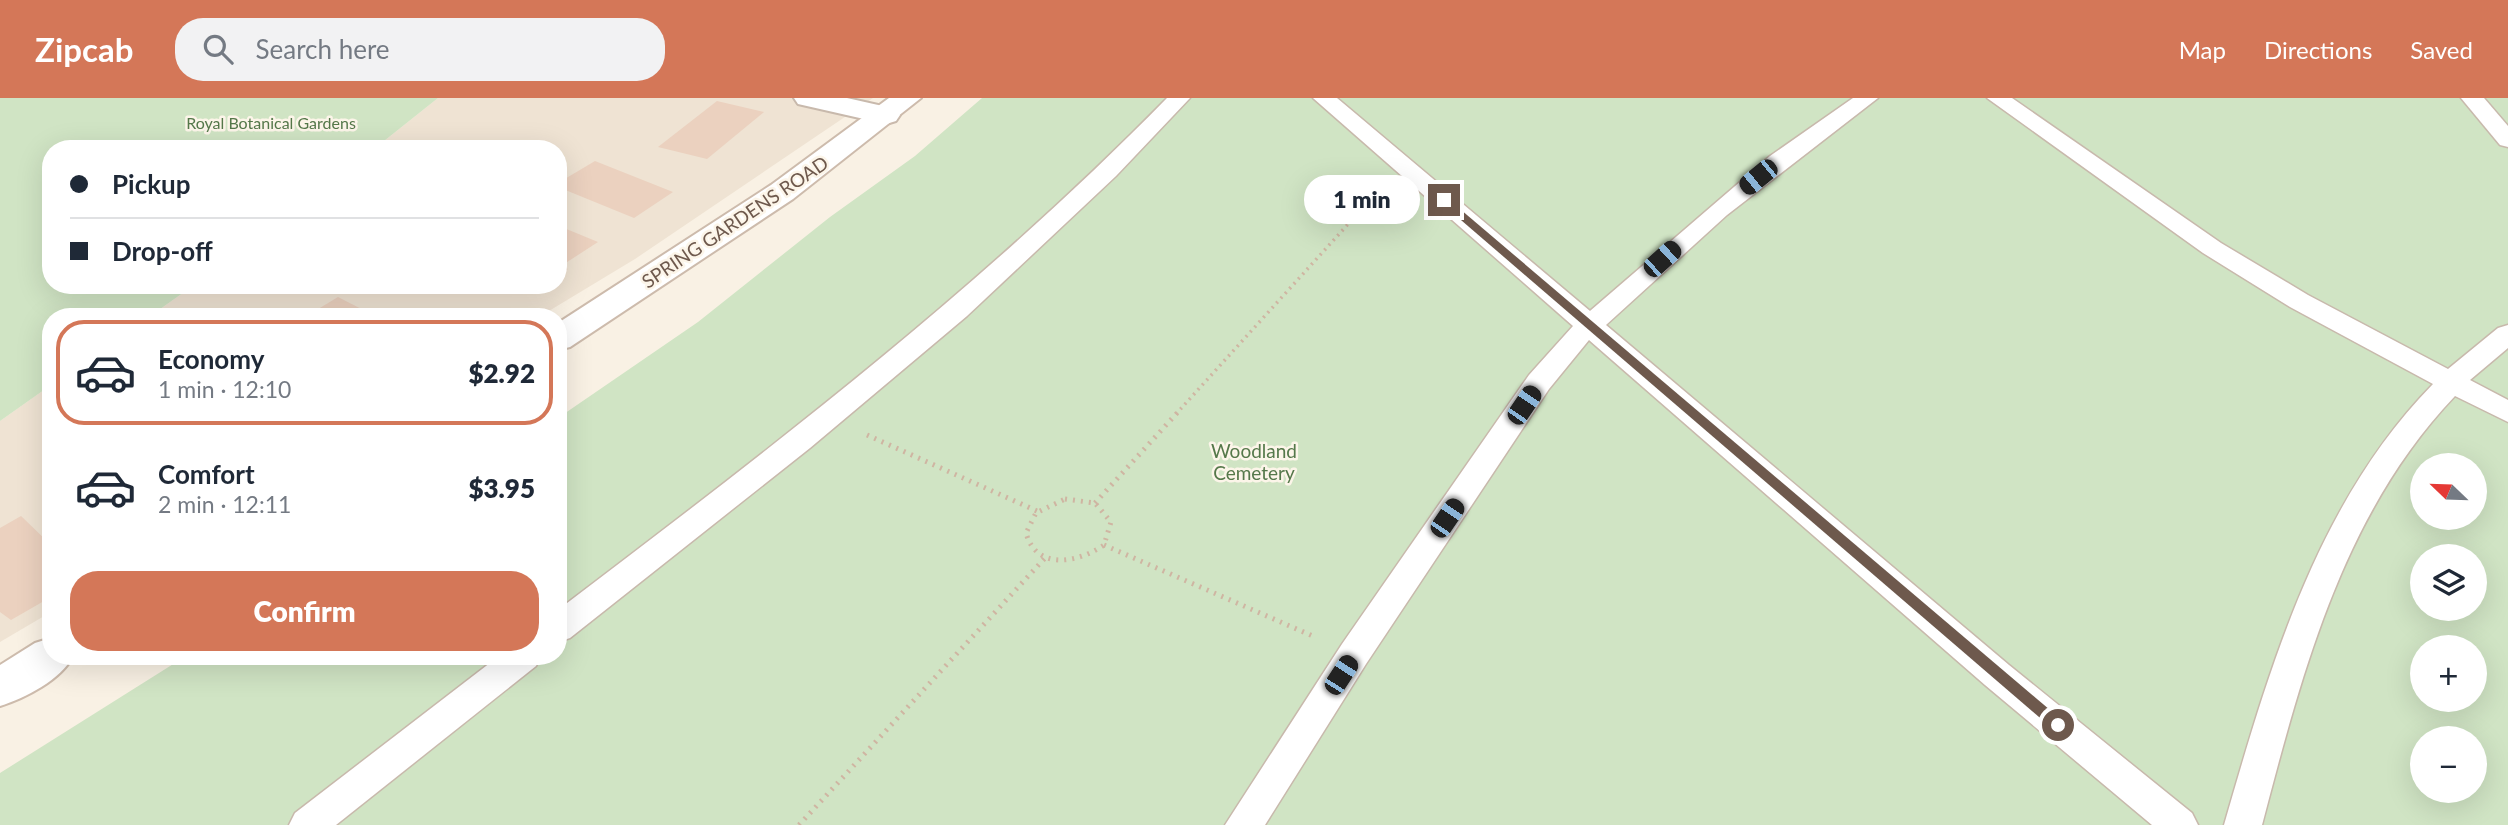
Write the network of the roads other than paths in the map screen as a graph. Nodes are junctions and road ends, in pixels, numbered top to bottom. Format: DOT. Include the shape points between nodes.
graph roads {
  1 [pos="808,98"];
  2 [pos="1179,98"];
  3 [pos="1324,98"];
  4 [pos="1867,98"];
  5 [pos="1997,98"];
  6 [pos="2472,98"];
  7 [pos="896,107"];
  8 [pos="2508,140"];
  9 [pos="1588,325"];
  10 [pos="567,333"];
  11 [pos="2508,334"];
  12 [pos="2450,382"];
  13 [pos="2508,412"];
  14 [pos="567,622"];
  15 [pos="42,662"];
  16 [pos="512,665"];
  17 [pos="0,688"];
  18 [pos="308,825"];
  19 [pos="1244,825"];
  20 [pos="2179,825"];
  21 [pos="2243,825"];
  1 -- 7 [label="street"];
  2 -- 14 [label="lane" via="1109,172 967,301 828,418"];
  3 -- 9 [label="lane"];
  4 -- 9 [label="lane" via="1778,161"];
  5 -- 12 [label="lane" via="2223,254 2299,301"];
  6 -- 8 [label="lane"];
  7 -- 10 [label="street, SPRING GARDENS ROAD" via="749,215"];
  9 -- 19 [label="lane" via="1539,382"];
  9 -- 20 [label="lane"];
  11 -- 12 [label="lane"];
  12 -- 13 [label="lane"];
  12 -- 21 [label="lane" via="2382,469 2321,582 2281,685"];
  15 -- 17 [label="street"];
  16 -- 18 [label="lane"];
}
